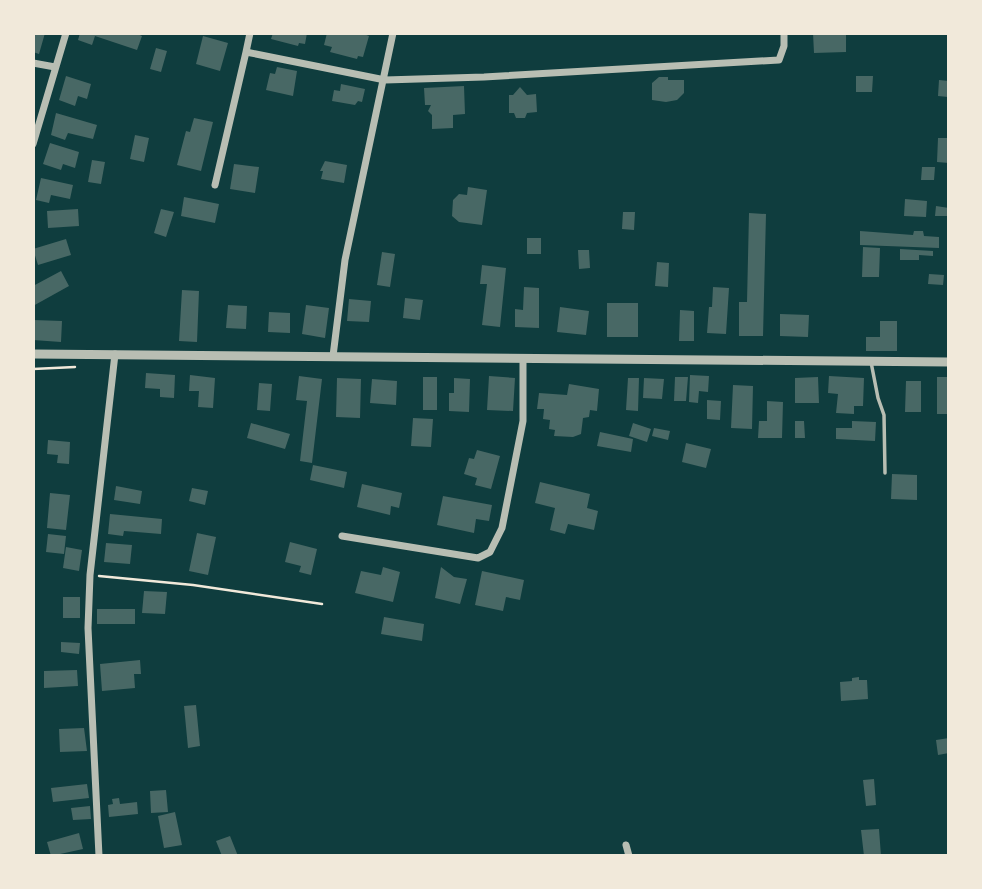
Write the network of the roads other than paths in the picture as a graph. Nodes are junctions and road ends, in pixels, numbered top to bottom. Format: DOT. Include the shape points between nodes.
graph roads {
  1 [pos="66,33"];
  2 [pos="250,33"];
  3 [pos="393,33"];
  4 [pos="784,33"];
  5 [pos="246,52"];
  6 [pos="33,63"];
  7 [pos="55,67"];
  8 [pos="385,80"];
  9 [pos="33,144"];
  10 [pos="215,185"];
  11 [pos="33,354"];
  12 [pos="115,354"];
  13 [pos="334,356"];
  14 [pos="523,358"];
  15 [pos="871,361"];
  16 [pos="949,362"];
  17 [pos="885,473"];
  18 [pos="342,536"];
  19 [pos="626,845"];
  20 [pos="99,856"];
  21 [pos="629,856"];
  1 -- 7 [label="street"];
  2 -- 5 [label="street"];
  3 -- 8 [label="street"];
  4 -- 8 [label="street" via="779,60"];
  5 -- 8 [label="street"];
  5 -- 10 [label="street"];
  6 -- 7 [label="street"];
  7 -- 9 [label="street"];
  8 -- 13 [label="street" via="345,260"];
  11 -- 12 [label="street"];
  12 -- 13 [label="street"];
  12 -- 20 [label="street" via="88,628"];
  13 -- 14 [label="street"];
  14 -- 15 [label="street"];
  14 -- 18 [label="street" via="523,421 502,528 490,552 478,558"];
  15 -- 16 [label="street"];
  15 -- 17 [label="lane" via="884,415"];
  19 -- 21 [label="street"];
}
